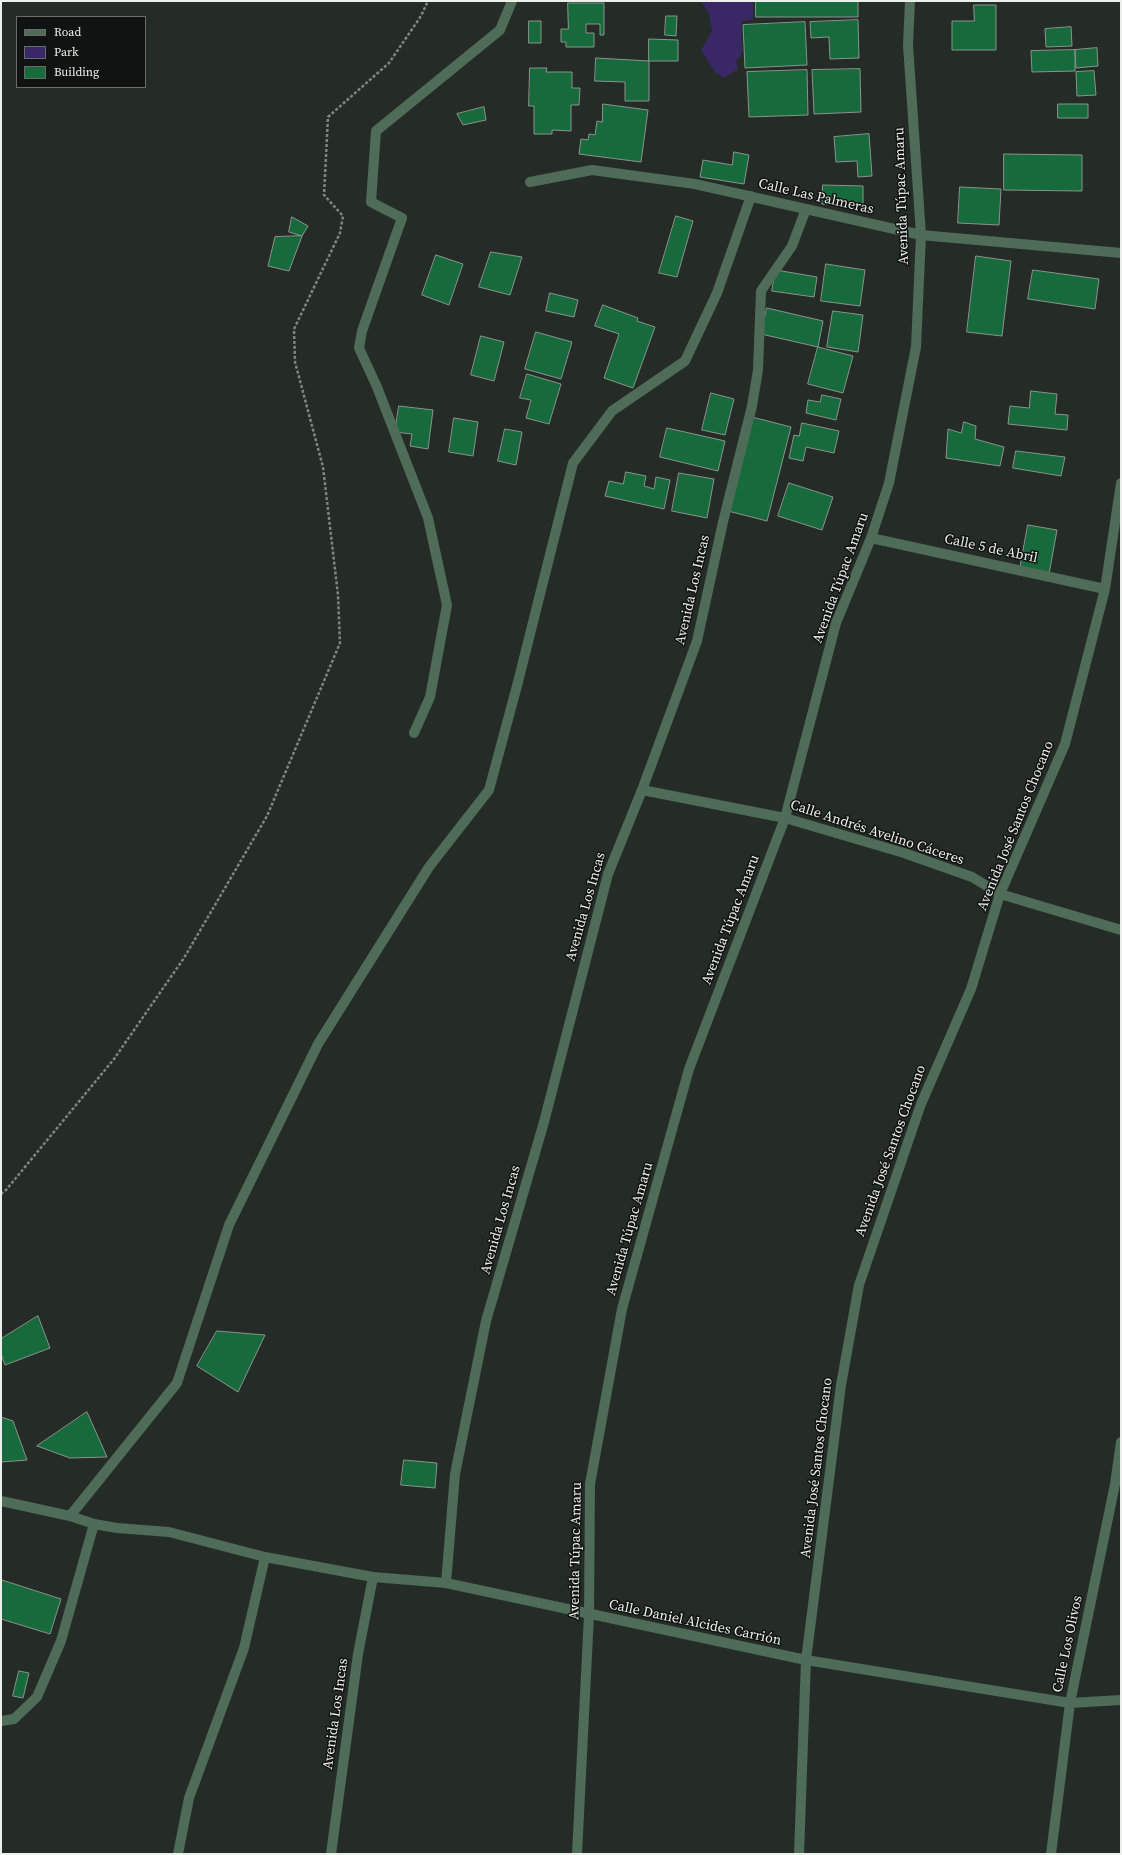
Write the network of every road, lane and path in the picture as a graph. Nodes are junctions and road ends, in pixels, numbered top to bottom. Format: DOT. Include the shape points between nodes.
graph roads {
  1 [pos="428,1"];
  2 [pos="512,1"];
  3 [pos="910,1"];
  4 [pos="530,182"];
  5 [pos="751,196"];
  6 [pos="806,209"];
  7 [pos="921,235"];
  8 [pos="1121,253"];
  9 [pos="1121,484"];
  10 [pos="871,538"];
  11 [pos="1105,588"];
  12 [pos="414,733"];
  13 [pos="642,790"];
  14 [pos="785,818"];
  15 [pos="1000,894"];
  16 [pos="1121,930"];
  17 [pos="1,1194"];
  18 [pos="1121,1442"];
  19 [pos="1,1501"];
  20 [pos="70,1516"];
  21 [pos="94,1524"];
  22 [pos="265,1557"];
  23 [pos="374,1578"];
  24 [pos="446,1583"];
  25 [pos="589,1615"];
  26 [pos="806,1660"];
  27 [pos="1121,1700"];
  28 [pos="1070,1703"];
  29 [pos="1,1721"];
  30 [pos="178,1854"];
  31 [pos="331,1854"];
  32 [pos="577,1854"];
  33 [pos="799,1854"];
  34 [pos="1051,1854"];
  1 -- 17 [label="path" via="422,16 389,63 328,117 324,195 343,216 340,233 294,329 295,362 323,467 338,595 340,643 267,816 184,958 114,1059"];
  2 -- 12 [label="street" via="500,30 376,131 371,202 402,218 362,331 359,348 378,386 428,518 446,605 430,697"];
  3 -- 7 [label="street, Avenida Túpac Amaru" via="908,45"];
  4 -- 5 [label="street, Calle Las Palmeras" via="592,170 695,184"];
  5 -- 6 [label="street, Calle Las Palmeras"];
  5 -- 20 [label="street" via="717,293 685,361 612,411 573,463 489,790 429,867 318,1044 229,1225 177,1383"];
  6 -- 7 [label="street, Calle Las Palmeras"];
  6 -- 13 [label="street, Avenida Los Incas" via="792,246 761,291 758,370 752,406 722,522 698,641"];
  7 -- 8 [label="street, Calle Las Palmeras"];
  7 -- 10 [label="street, Avenida Túpac Amaru" via="916,347 889,483"];
  9 -- 11 [label="street, Avenida José Santos Chocano"];
  10 -- 11 [label="street, Calle 5 de Abril"];
  10 -- 14 [label="street, Avenida Túpac Amaru" via="836,623"];
  11 -- 15 [label="street, Avenida José Santos Chocano" via="1065,744"];
  13 -- 14 [label="street, Calle Andrés Avelino Cáceres"];
  13 -- 24 [label="street, Avenida Los Incas" via="608,874 544,1122 486,1321 455,1474"];
  14 -- 15 [label="street, Calle Andrés Avelino Cáceres" via="972,877"];
  14 -- 25 [label="street, Avenida Túpac Amaru" via="689,1069 622,1309 590,1484"];
  15 -- 16 [label="street, Calle Andrés Avelino Cáceres"];
  15 -- 26 [label="street, Avenida José Santos Chocano" via="971,989 921,1104 859,1285 841,1384"];
  18 -- 28 [label="street, Calle Los Olivos" via="1115,1484"];
  19 -- 20 [label="street, Calle Daniel Alcides Carrión"];
  20 -- 21 [label="street, Calle Daniel Alcides Carrión"];
  21 -- 22 [label="street, Calle Daniel Alcides Carrión" via="169,1532"];
  21 -- 29 [label="street" via="61,1641 37,1697 14,1719"];
  22 -- 23 [label="street, Calle Daniel Alcides Carrión"];
  22 -- 30 [label="street" via="244,1648 190,1798"];
  23 -- 24 [label="street, Calle Daniel Alcides Carrión"];
  23 -- 31 [label="street, Avenida Los Incas" via="358,1654"];
  24 -- 25 [label="street, Calle Daniel Alcides Carrión"];
  25 -- 26 [label="street, Calle Daniel Alcides Carrión"];
  25 -- 32 [label="street, Avenida Túpac Amaru"];
  26 -- 28 [label="street, Calle Daniel Alcides Carrión"];
  26 -- 33 [label="street, Avenida José Santos Chocano"];
  27 -- 28 [label="street, Calle Daniel Alcides Carrión"];
  28 -- 34 [label="street, Calle Los Olivos"];
}
